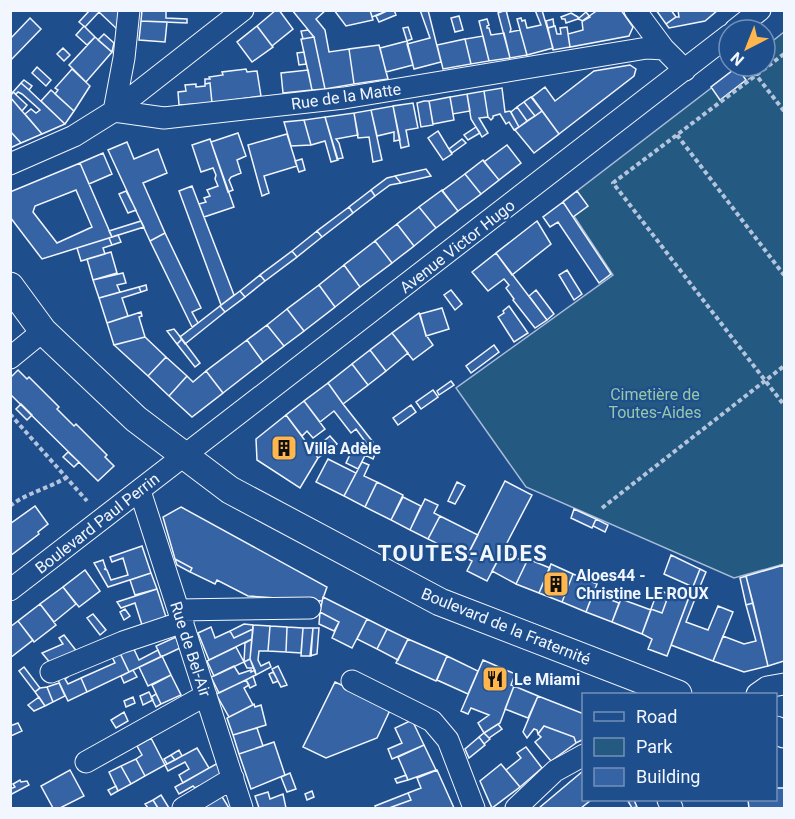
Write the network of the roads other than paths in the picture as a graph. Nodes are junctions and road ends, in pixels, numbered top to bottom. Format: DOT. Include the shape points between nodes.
graph roads {
  1 [pos="129,10"];
  2 [pos="243,10"];
  3 [pos="634,10"];
  4 [pos="717,45"];
  5 [pos="664,49"];
  6 [pos="685,70"];
  7 [pos="114,111"];
  8 [pos="10,164"];
  9 [pos="10,286"];
  10 [pos="43,331"];
  11 [pos="10,358"];
  12 [pos="184,457"];
  13 [pos="140,490"];
  14 [pos="10,590"];
  15 [pos="310,608"];
  16 [pos="181,616"];
  17 [pos="51,672"];
  18 [pos="352,681"];
  19 [pos="784,684"];
  20 [pos="675,693"];
  21 [pos="758,693"];
  22 [pos="206,695"];
  23 [pos="582,756"];
  24 [pos="86,762"];
  25 [pos="233,778"];
  26 [pos="183,808"];
  27 [pos="242,808"];
  28 [pos="474,808"];
  29 [pos="516,808"];
  1 -- 7 [label="street"];
  2 -- 7 [label="street"];
  3 -- 5 [label="street"];
  4 -- 6 [label="street, Avenue Victor Hugo"];
  5 -- 6 [label="street"];
  5 -- 7 [label="street, Rue de la Matte" via="625,51 344,98 164,118"];
  6 -- 12 [label="street, Avenue Victor Hugo"];
  7 -- 8 [label="street" via="74,136"];
  9 -- 10 [label="main road, Boulevard de la Fraternité"];
  10 -- 11 [label="street"];
  10 -- 12 [label="main road, Boulevard de la Fraternité" via="136,419"];
  12 -- 13 [label="street, Boulevard Paul Perrin"];
  12 -- 20 [label="main road, Boulevard de la Fraternité" via="230,490 440,602"];
  13 -- 14 [label="street, Boulevard Paul Perrin"];
  13 -- 16 [label="street, Rue de Bel-Air"];
  15 -- 16 [label="street"];
  16 -- 17 [label="street"];
  16 -- 22 [label="street, Rue de Bel-Air"];
  18 -- 28 [label="street" via="432,721 448,740"];
  19 -- 21 [label="street"];
  22 -- 24 [label="street"];
  22 -- 25 [label="street, Rue de Bel-Air"];
  23 -- 29 [label="street" via="555,771"];
  25 -- 26 [label="street"];
  25 -- 27 [label="street, Rue de Bel-Air"];
}
